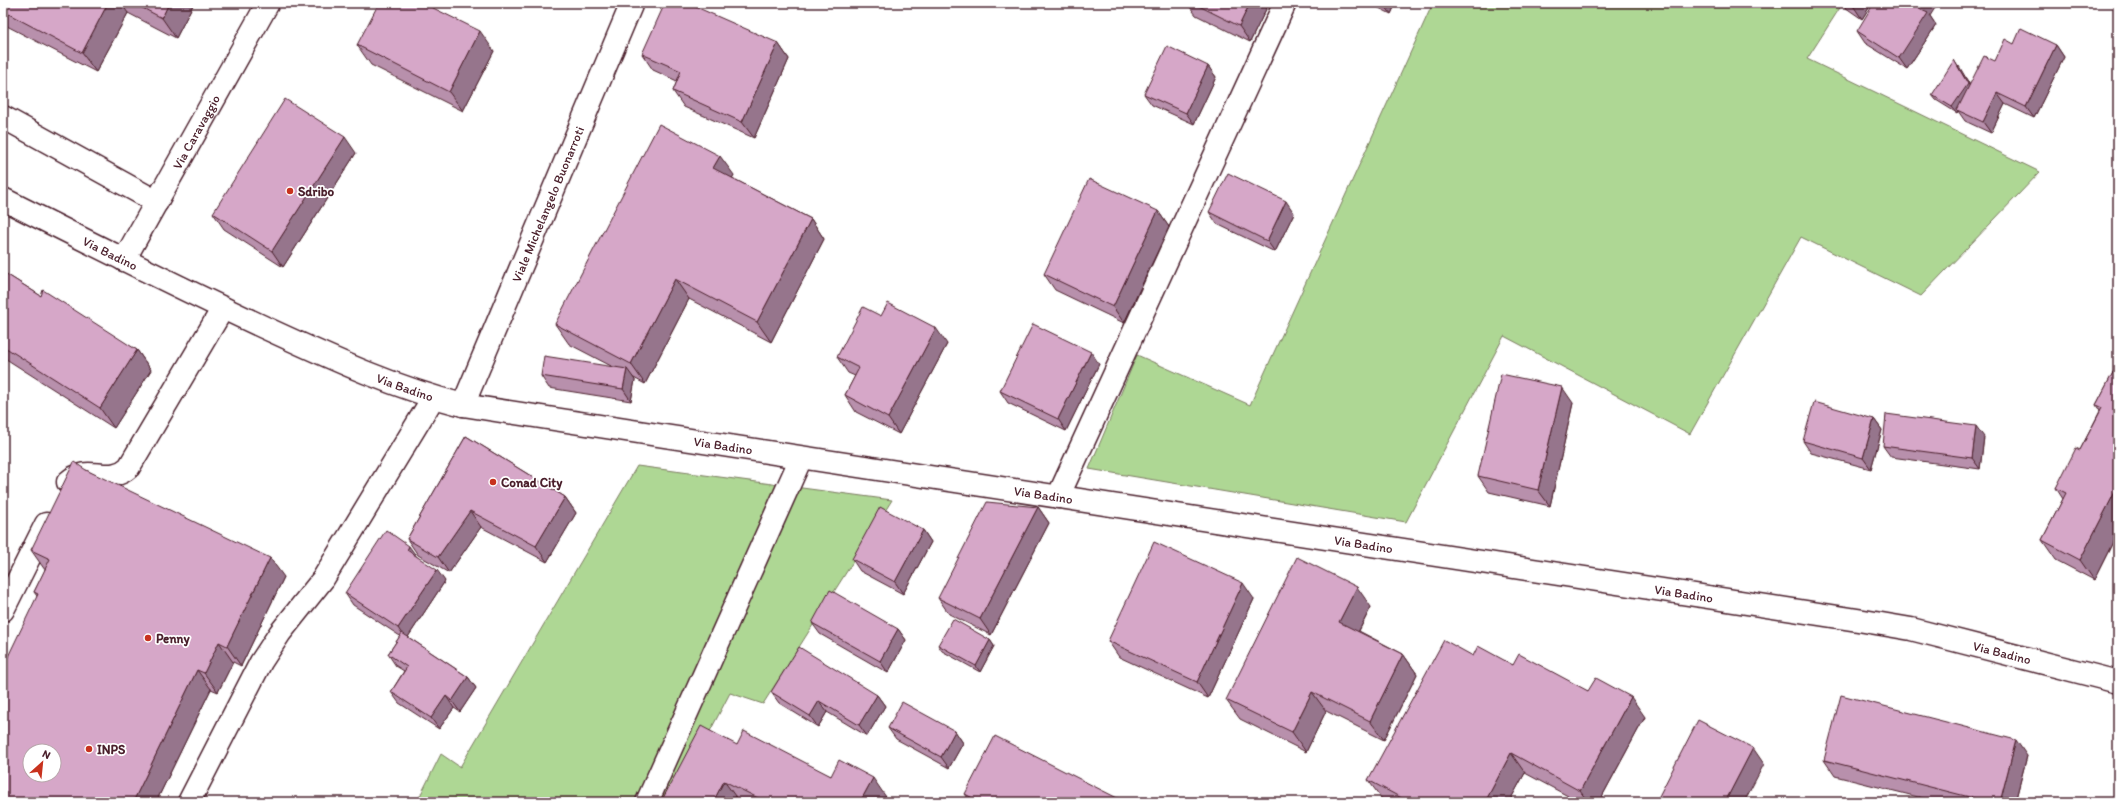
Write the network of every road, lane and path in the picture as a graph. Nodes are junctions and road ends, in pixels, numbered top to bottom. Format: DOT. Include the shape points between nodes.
graph roads {
  1 [pos="268,3"];
  2 [pos="632,3"];
  3 [pos="1285,3"];
  4 [pos="3,117"];
  5 [pos="3,199"];
  6 [pos="157,202"];
  7 [pos="124,260"];
  8 [pos="223,308"];
  9 [pos="433,398"];
  10 [pos="463,405"];
  11 [pos="801,458"];
  12 [pos="1058,497"];
  13 [pos="3,610"];
  14 [pos="2118,682"];
  15 [pos="189,802"];
  16 [pos="647,802"];
  1 -- 6 [label="street, Via Caravaggio"];
  2 -- 10 [label="street, Viale Michelangelo Buonarroti"];
  3 -- 12 [label="street"];
  4 -- 6 [label="street"];
  5 -- 7 [label="street, Via Badino"];
  6 -- 7 [label="street, Via Caravaggio"];
  7 -- 8 [label="street, Via Badino"];
  8 -- 9 [label="street, Via Badino" via="369,375"];
  8 -- 13 [label="street" via="129,467 114,476 85,473 69,480"];
  9 -- 10 [label="street, Via Badino"];
  9 -- 15 [label="street" via="323,578 261,662"];
  10 -- 11 [label="street, Via Badino"];
  11 -- 12 [label="street, Via Badino"];
  11 -- 16 [label="street"];
  12 -- 14 [label="street, Via Badino" via="1911,629"];
}
